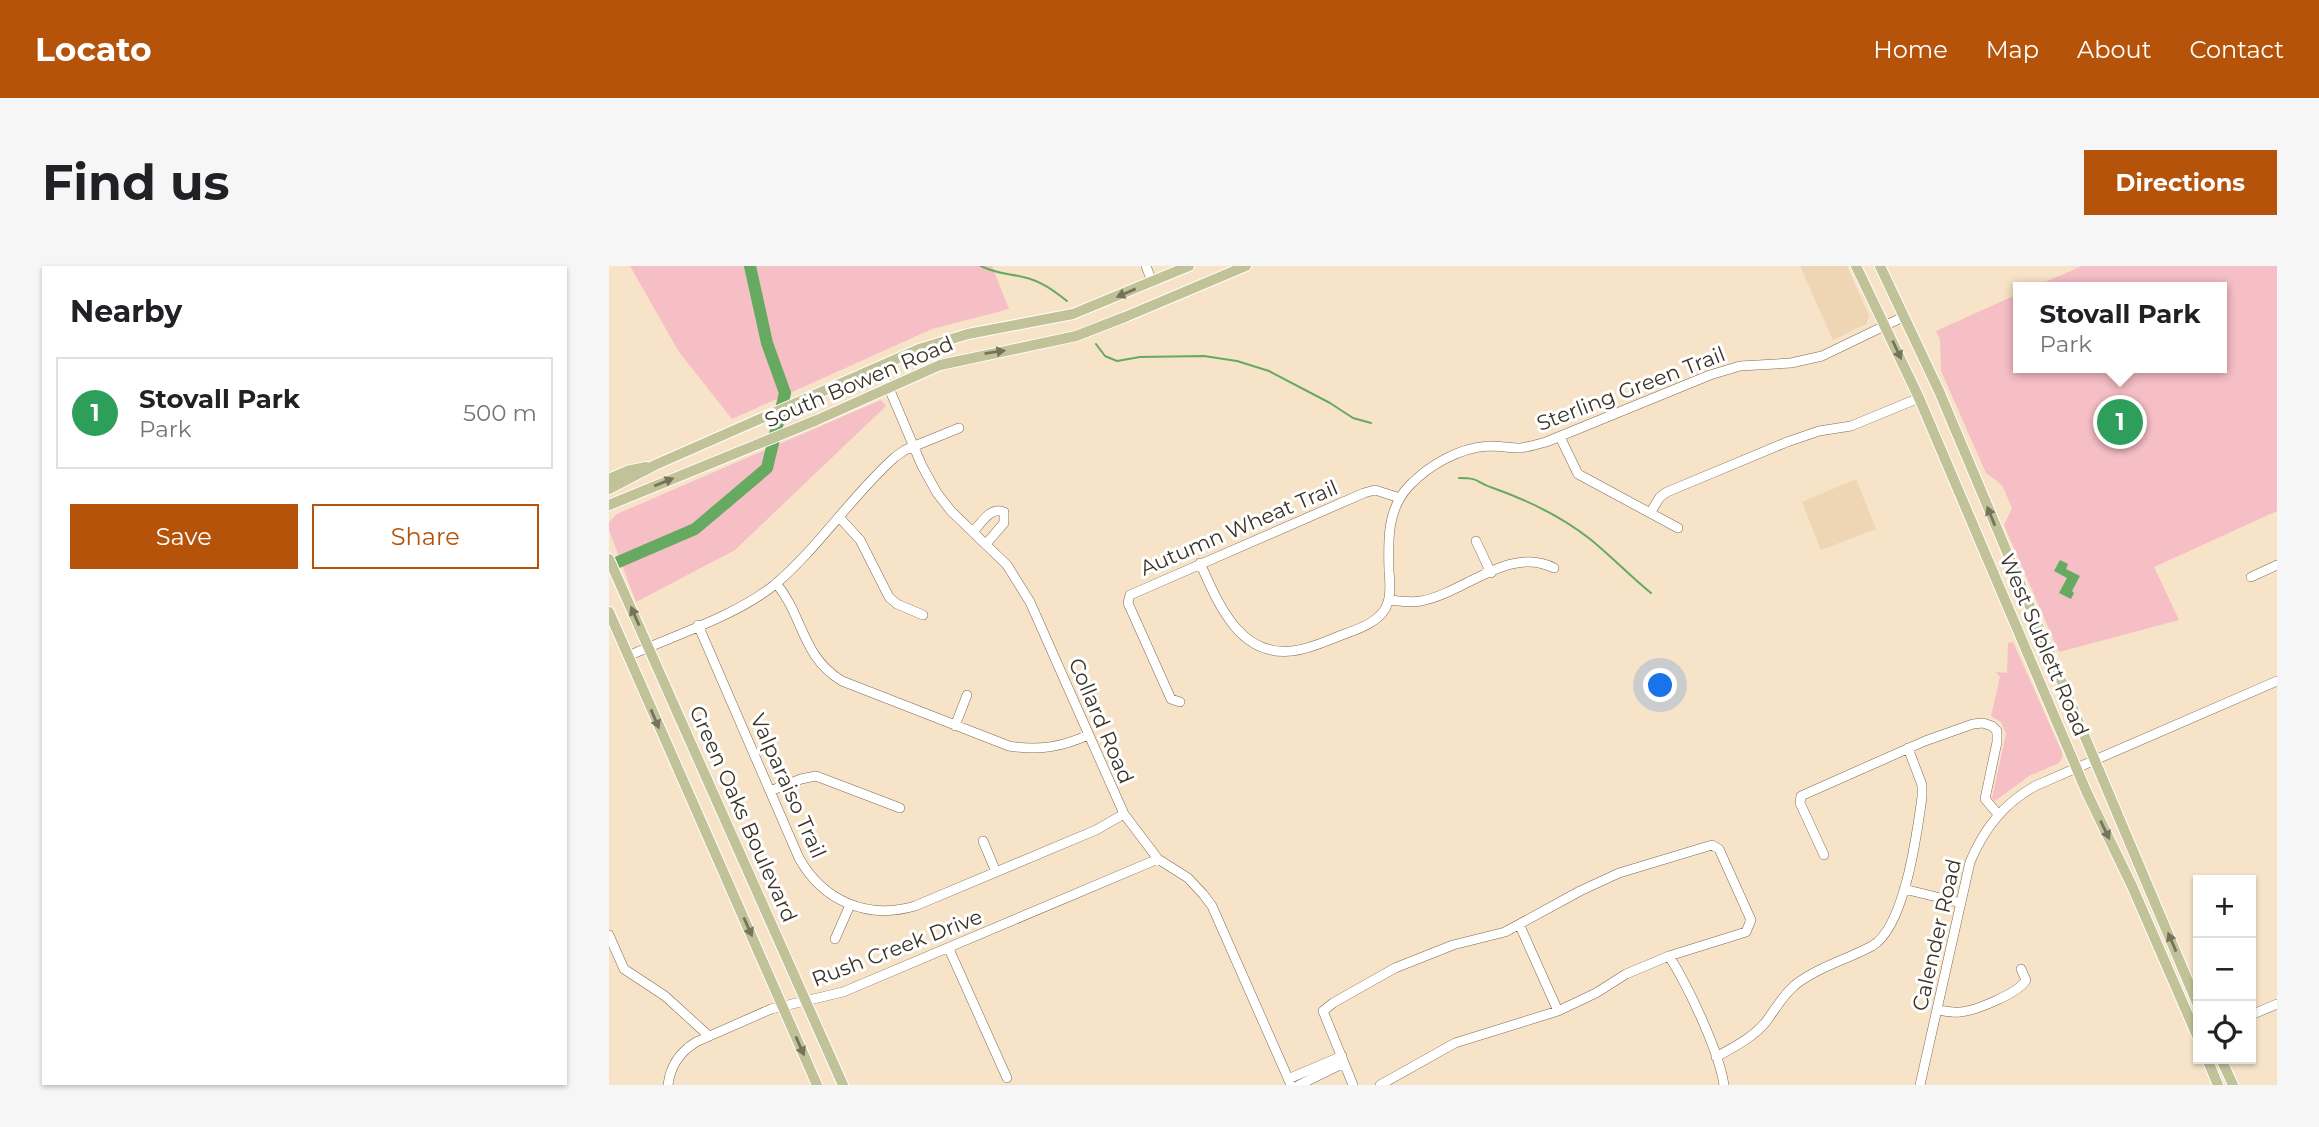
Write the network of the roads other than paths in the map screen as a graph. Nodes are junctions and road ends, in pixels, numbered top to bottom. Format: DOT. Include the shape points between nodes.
graph roads {
  1 [pos="1146,266"];
  2 [pos="1189,266"];
  3 [pos="1245,266"];
  4 [pos="1856,266"];
  5 [pos="1880,266"];
  6 [pos="1152,282"];
  7 [pos="1903,317"];
  8 [pos="1886,326"];
  9 [pos="880,367"];
  10 [pos="888,387"];
  11 [pos="1919,398"];
  12 [pos="959,428"];
  13 [pos="1560,437"];
  14 [pos="913,446"];
  15 [pos="695,447"];
  16 [pos="655,465"];
  17 [pos="703,467"];
  18 [pos="609,479"];
  19 [pos="609,489"];
  20 [pos="1399,498"];
  21 [pos="609,505"];
  22 [pos="1650,513"];
  23 [pos="839,517"];
  24 [pos="1678,528"];
  25 [pos="973,532"];
  26 [pos="1476,541"];
  27 [pos="986,544"];
  28 [pos="609,559"];
  29 [pos="1200,563"];
  30 [pos="2277,565"];
  31 [pos="1554,568"];
  32 [pos="1490,573"];
  33 [pos="2251,577"];
  34 [pos="776,583"];
  35 [pos="1388,600"];
  36 [pos="609,612"];
  37 [pos="923,615"];
  38 [pos="698,625"];
  39 [pos="649,647"];
  40 [pos="628,656"];
  41 [pos="2277,681"];
  42 [pos="967,695"];
  43 [pos="1180,702"];
  44 [pos="955,726"];
  45 [pos="1088,736"];
  46 [pos="1908,748"];
  47 [pos="2096,759"];
  48 [pos="2077,767"];
  49 [pos="770,791"];
  50 [pos="900,808"];
  51 [pos="1124,814"];
  52 [pos="1998,814"];
  53 [pos="983,841"];
  54 [pos="1824,855"];
  55 [pos="1158,859"];
  56 [pos="996,872"];
  57 [pos="1904,889"];
  58 [pos="1961,903"];
  59 [pos="850,905"];
  60 [pos="1520,926"];
  61 [pos="609,935"];
  62 [pos="835,939"];
  63 [pos="949,949"];
  64 [pos="1669,956"];
  65 [pos="2021,969"];
  66 [pos="805,1001"];
  67 [pos="2196,1001"];
  68 [pos="2277,1004"];
  69 [pos="782,1006"];
  70 [pos="1938,1010"];
  71 [pos="1558,1011"];
  72 [pos="2256,1013"];
  73 [pos="2193,1027"];
  74 [pos="709,1036"];
  75 [pos="1716,1057"];
  76 [pos="1343,1060"];
  77 [pos="2209,1064"];
  78 [pos="2223,1064"];
  79 [pos="1007,1078"];
  80 [pos="1290,1082"];
  81 [pos="668,1085"];
  82 [pos="817,1085"];
  83 [pos="843,1085"];
  84 [pos="1299,1085"];
  85 [pos="1353,1085"];
  86 [pos="1380,1085"];
  87 [pos="1724,1085"];
  88 [pos="1920,1085"];
  89 [pos="2218,1085"];
  90 [pos="2233,1085"];
  1 -- 6 [label="street"];
  2 -- 6 [label="main road, South Bowen Road"];
  10 -- 3 [label="main road, South Bowen Road, one-way" via="954,361 1092,330"];
  4 -- 8 [label="main road, West Sublett Road"];
  5 -- 7 [label="main road, West Sublett Road"];
  6 -- 9 [label="main road, South Bowen Road, one-way" via="1073,314 968,334"];
  7 -- 8 [label="street, Sterling Green Trail"];
  47 -- 7 [label="main road, West Sublett Road, one-way"];
  8 -- 11 [label="main road, West Sublett Road, one-way"];
  8 -- 13 [label="street, Sterling Green Trail" via="1808,360 1739,366 1710,375"];
  9 -- 10 [label="street, Collard Road"];
  9 -- 15 [label="main road, South Bowen Road"];
  10 -- 14 [label="street, Collard Road"];
  10 -- 17 [label="main road, South Bowen Road"];
  11 -- 22 [label="street" via="1851,426 1787,442 1667,492"];
  11 -- 48 [label="main road, West Sublett Road"];
  12 -- 14 [label="street"];
  13 -- 20 [label="street, Sterling Green Trail" via="1521,448 1487,446 1465,451 1430,468"];
  13 -- 22 [label="street" via="1578,474"];
  14 -- 23 [label="street" via="891,461"];
  14 -- 25 [label="street, Collard Road" via="937,493"];
  15 -- 16 [label="main road, South Bowen Road"];
  15 -- 17 [label="main road"];
  16 -- 18 [label="main road"];
  16 -- 19 [label="main road, South Bowen Road"];
  21 -- 17 [label="main road, South Bowen Road, one-way"];
  20 -- 29 [label="street, Autumn Wheat Trail" via="1375,490 1364,493"];
  20 -- 35 [label="street, Sterling Green Trail" via="1388,533"];
  22 -- 24 [label="street"];
  23 -- 34 [label="street"];
  23 -- 37 [label="street" via="860,540 889,597"];
  25 -- 27 [label="street, Collard Road"];
  25 -- 27 [label="street" via="993,511 1004,512 1004,523"];
  26 -- 32 [label="street"];
  27 -- 45 [label="street, Collard Road" via="1030,602"];
  39 -- 28 [label="main road, Green Oaks Boulevard, one-way"];
  29 -- 35 [label="street" via="1234,627 1254,644 1278,652 1307,648 1360,628 1382,613"];
  29 -- 43 [label="street, Autumn Wheat Trail" via="1135,592 1128,603 1171,699"];
  30 -- 33 [label="street"];
  31 -- 32 [label="street" via="1529,561"];
  32 -- 35 [label="street" via="1420,601"];
  34 -- 38 [label="street" via="745,604"];
  34 -- 44 [label="street" via="827,672"];
  36 -- 40 [label="main road"];
  38 -- 39 [label="street"];
  38 -- 49 [label="street, Valparaiso Trail"];
  39 -- 40 [label="street"];
  39 -- 66 [label="main road, Green Oaks Boulevard"];
  40 -- 69 [label="main road, one-way"];
  41 -- 47 [label="street, Calender Road"];
  42 -- 44 [label="street"];
  44 -- 45 [label="street" via="999,744 1027,749 1059,746"];
  45 -- 51 [label="street, Collard Road"];
  46 -- 52 [label="street" via="1973,724 1992,726 1997,741 1985,799"];
  46 -- 54 [label="street" via="1801,796"];
  46 -- 57 [label="street" via="1922,797"];
  47 -- 48 [label="street, Calender Road"];
  67 -- 47 [label="main road, West Sublett Road, one-way"];
  48 -- 52 [label="street, Calender Road" via="2020,794"];
  48 -- 73 [label="main road, West Sublett Road, one-way"];
  49 -- 50 [label="street" via="816,776"];
  49 -- 59 [label="street, Valparaiso Trail" via="810,875"];
  51 -- 55 [label="street, Collard Road"];
  51 -- 56 [label="street, Valparaiso Trail"];
  52 -- 58 [label="street, Calender Road" via="1977,845"];
  53 -- 56 [label="street"];
  55 -- 63 [label="street, Rush Creek Drive"];
  55 -- 80 [label="street, Collard Road" via="1192,882 1212,906"];
  56 -- 59 [label="street, Valparaiso Trail" via="907,908 874,911"];
  57 -- 58 [label="street"];
  57 -- 75 [label="street" via="1885,936 1805,977 1755,1033"];
  58 -- 70 [label="street, Calender Road"];
  59 -- 62 [label="street"];
  60 -- 64 [label="street" via="1619,873 1712,845 1719,849 1751,920 1746,932"];
  60 -- 71 [label="street"];
  60 -- 76 [label="street" via="1395,968 1333,1003 1323,1011"];
  61 -- 74 [label="street" via="625,969 665,996"];
  63 -- 66 [label="street, Rush Creek Drive" via="843,992"];
  63 -- 79 [label="street"];
  64 -- 71 [label="street"];
  64 -- 75 [label="street"];
  65 -- 70 [label="street" via="2025,980 2018,989 1968,1011"];
  66 -- 69 [label="street, Rush Creek Drive"];
  66 -- 83 [label="main road, Green Oaks Boulevard"];
  68 -- 72 [label="street"];
  69 -- 74 [label="street, Rush Creek Drive"];
  69 -- 82 [label="main road, one-way"];
  70 -- 88 [label="street, Calender Road"];
  71 -- 86 [label="street" via="1455,1044"];
  74 -- 81 [label="street, Rush Creek Drive" via="682,1054"];
  75 -- 87 [label="street"];
  76 -- 80 [label="street"];
  76 -- 84 [label="street"];
  76 -- 85 [label="street"];
  77 -- 89 [label="main road"];
  78 -- 90 [label="main road"];
}
